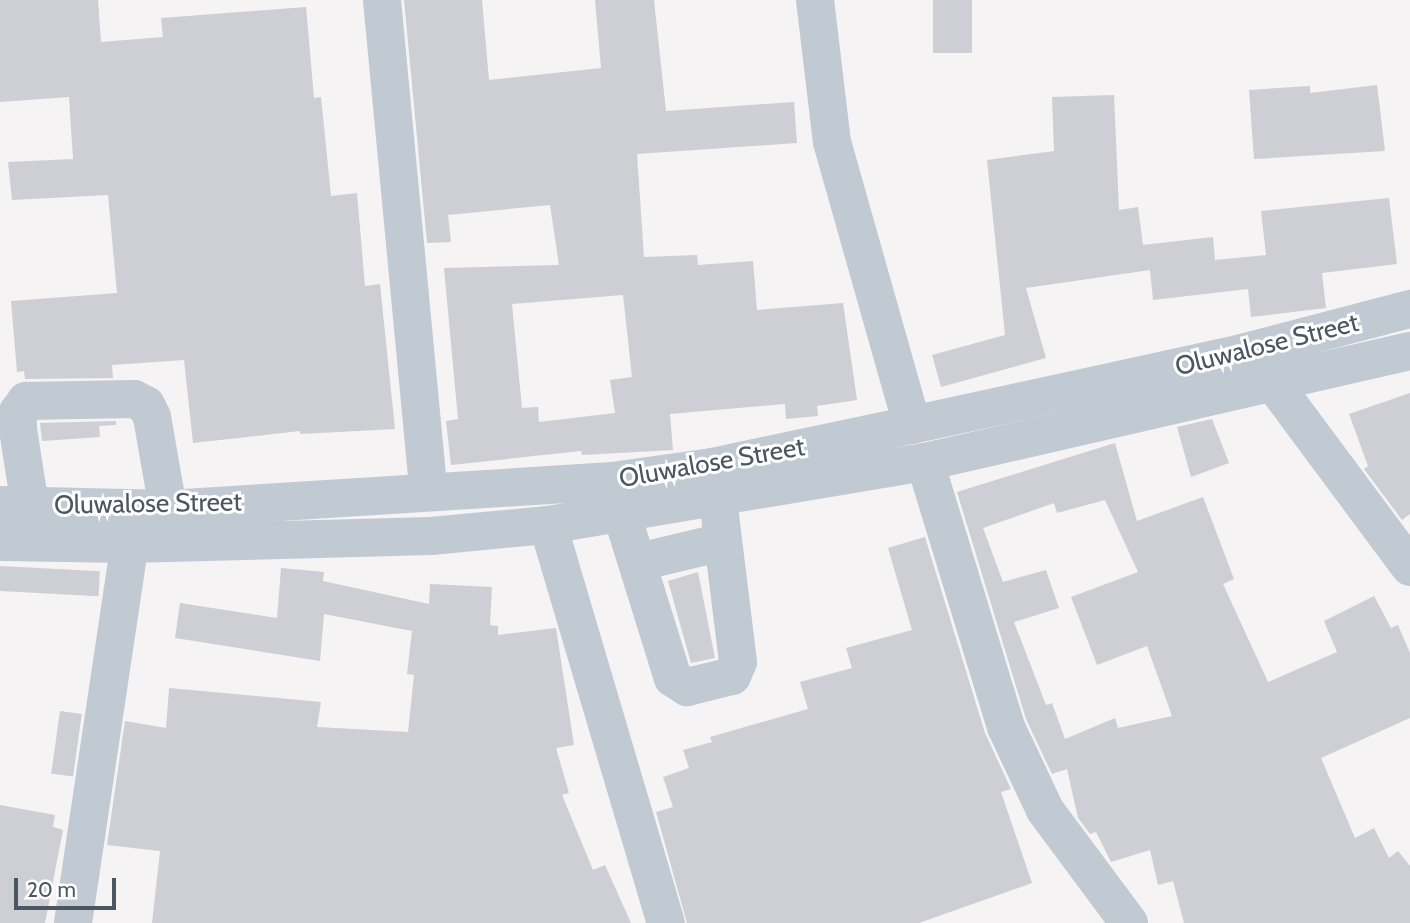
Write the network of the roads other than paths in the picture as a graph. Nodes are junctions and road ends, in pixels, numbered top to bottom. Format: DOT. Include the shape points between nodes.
graph roads {
  1 [pos="382,0"];
  2 [pos="815,0"];
  3 [pos="1410,309"];
  4 [pos="1410,351"];
  5 [pos="1274,384"];
  6 [pos="912,425"];
  7 [pos="925,462"];
  8 [pos="428,489"];
  9 [pos="617,498"];
  10 [pos="718,498"];
  11 [pos="15,506"];
  12 [pos="144,521"];
  13 [pos="548,525"];
  14 [pos="0,542"];
  15 [pos="723,542"];
  16 [pos="639,562"];
  17 [pos="1410,566"];
  18 [pos="74,923"];
  19 [pos="666,923"];
  20 [pos="1129,923"];
  1 -- 8 [label="street"];
  2 -- 6 [label="street" via="832,142"];
  3 -- 6 [label="street, Oluwalose Street" via="1242,353"];
  4 -- 5 [label="street, Oluwalose Street"];
  5 -- 7 [label="street, Oluwalose Street"];
  5 -- 17 [label="street"];
  6 -- 9 [label="street, Oluwalose Street" via="712,467"];
  7 -- 10 [label="street, Oluwalose Street"];
  7 -- 20 [label="street" via="1006,727 1045,810"];
  8 -- 9 [label="street, Oluwalose Street"];
  8 -- 12 [label="street, Oluwalose Street"];
  9 -- 10 [label="street, Oluwalose Street"];
  9 -- 13 [label="street, Oluwalose Street"];
  9 -- 16 [label="street"];
  10 -- 15 [label="street"];
  11 -- 12 [label="street, Oluwalose Street"];
  11 -- 12 [label="street" via="18,412 26,401 134,399 146,405 152,417"];
  12 -- 13 [label="street, Oluwalose Street" via="431,536"];
  12 -- 14 [label="street, Oluwalose Street"];
  12 -- 18 [label="street"];
  13 -- 19 [label="street"];
  15 -- 16 [label="street"];
  15 -- 16 [label="street" via="738,662 732,676 709,682 687,687 673,678"];
}
